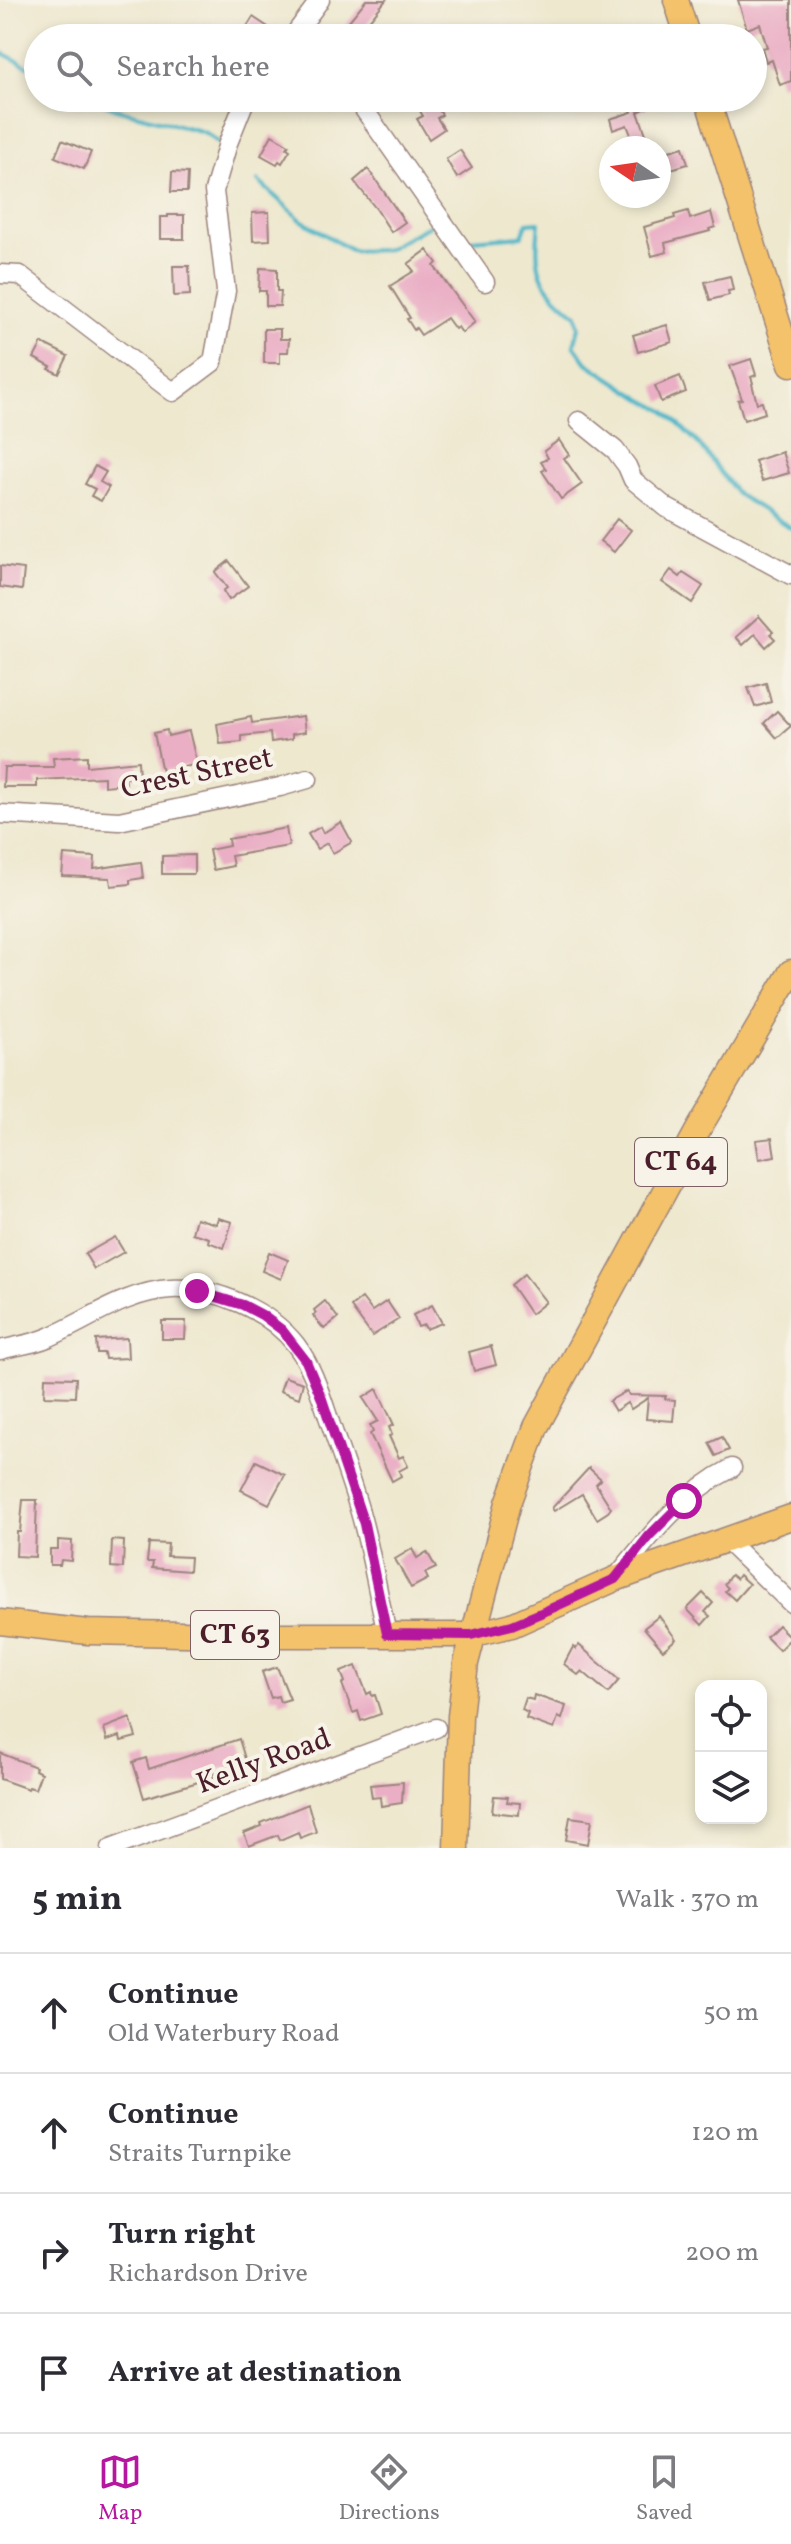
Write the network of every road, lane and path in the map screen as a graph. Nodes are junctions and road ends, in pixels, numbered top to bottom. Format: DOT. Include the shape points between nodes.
graph roads {
  1 [pos="320,0"];
  2 [pos="676,0"];
  3 [pos="311,24"];
  4 [pos="684,24"];
  5 [pos="240,112"];
  6 [pos="366,112"];
  7 [pos="711,112"];
  8 [pos="0,274"];
  9 [pos="485,282"];
  10 [pos="791,364"];
  11 [pos="579,421"];
  12 [pos="791,575"];
  13 [pos="308,779"];
  14 [pos="0,814"];
  15 [pos="791,972"];
  16 [pos="0,1350"];
  17 [pos="732,1468"];
  18 [pos="791,1517"];
  19 [pos="726,1540"];
  20 [pos="615,1579"];
  21 [pos="791,1603"];
  22 [pos="0,1622"];
  23 [pos="387,1634"];
  24 [pos="471,1635"];
  25 [pos="436,1728"];
  26 [pos="111,1848"];
  27 [pos="456,1848"];
  1 -- 3 [label="street"];
  2 -- 4 [label="main road"];
  5 -- 8 [label="street" via="214,191 226,291 213,362 173,392 20,275"];
  6 -- 9 [label="street"];
  7 -- 10 [label="main road"];
  11 -- 12 [label="street" via="615,450 633,480 667,508"];
  13 -- 14 [label="street, Crest Street" via="119,821"];
  15 -- 24 [label="main road, CT 64" via="536,1427 508,1503"];
  16 -- 23 [label="street" via="44,1340 120,1303 171,1289 219,1297 262,1315 295,1343 322,1399 364,1524"];
  17 -- 20 [label="street" via="684,1501"];
  18 -- 19 [label="main road, CT 63"];
  19 -- 20 [label="main road, CT 63"];
  19 -- 21 [label="street"];
  20 -- 24 [label="main road, CT 63" via="512,1625"];
  22 -- 23 [label="main road, CT 63" via="88,1632"];
  23 -- 24 [label="main road, CT 63"];
  24 -- 27 [label="main road, CT 64" via="460,1716"];
  25 -- 26 [label="street, Kelly Road"];
}
